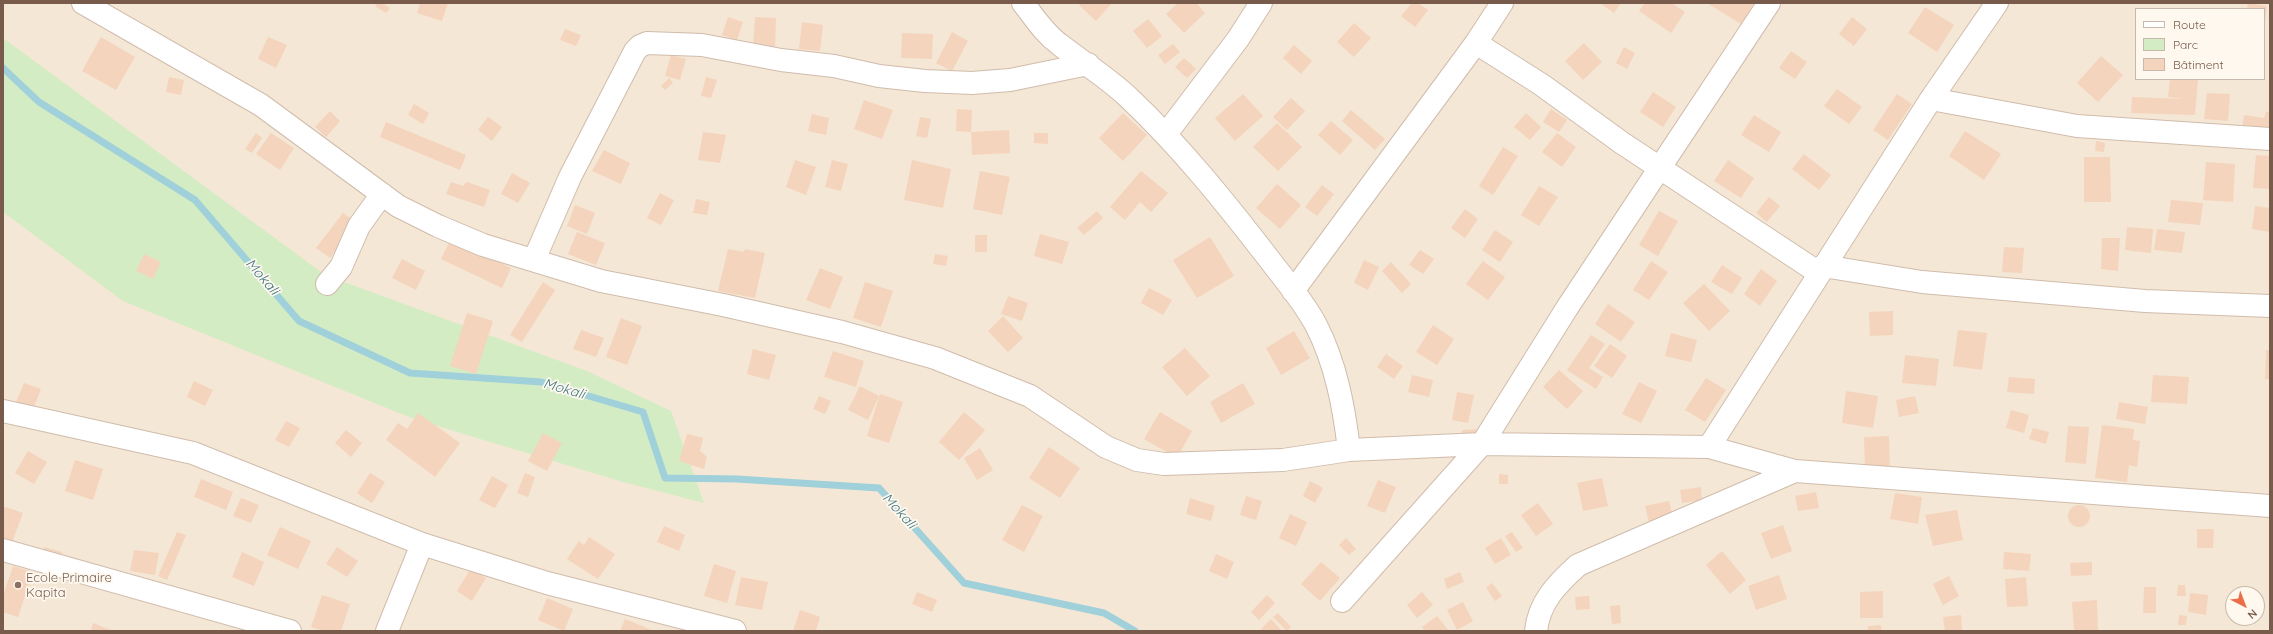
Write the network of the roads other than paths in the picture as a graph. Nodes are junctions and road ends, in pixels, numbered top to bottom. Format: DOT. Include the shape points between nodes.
graph roads {
  1 [pos="83,3"];
  2 [pos="1024,3"];
  3 [pos="1261,3"];
  4 [pos="1502,3"];
  5 [pos="1769,3"];
  6 [pos="1997,3"];
  7 [pos="1476,43"];
  8 [pos="1088,64"];
  9 [pos="1931,99"];
  10 [pos="1166,134"];
  11 [pos="2270,139"];
  12 [pos="1661,168"];
  13 [pos="382,194"];
  14 [pos="534,260"];
  15 [pos="1821,270"];
  16 [pos="327,284"];
  17 [pos="1293,291"];
  18 [pos="2270,306"];
  19 [pos="3,411"];
  20 [pos="1482,444"];
  21 [pos="1709,447"];
  22 [pos="1349,450"];
  23 [pos="1795,471"];
  24 [pos="2270,506"];
  25 [pos="422,544"];
  26 [pos="3,550"];
  27 [pos="1342,601"];
  28 [pos="676,624"];
  29 [pos="290,631"];
  30 [pos="387,631"];
  31 [pos="735,631"];
  32 [pos="1536,631"];
  1 -- 13 [label="street" via="261,105"];
  2 -- 8 [label="street" via="1058,44"];
  3 -- 10 [label="street" via="1238,39"];
  4 -- 7 [label="street"];
  5 -- 12 [label="street"];
  6 -- 9 [label="street"];
  7 -- 12 [label="street" via="1542,85"];
  7 -- 17 [label="street"];
  8 -- 10 [label="street" via="1127,96"];
  8 -- 14 [label="street" via="1010,80 972,83 925,81 879,76 834,66 781,60 702,45 647,43 635,51 570,177"];
  9 -- 11 [label="street" via="2077,126"];
  9 -- 15 [label="street"];
  10 -- 17 [label="street" via="1238,219"];
  12 -- 15 [label="street"];
  12 -- 20 [label="street" via="1567,308"];
  13 -- 14 [label="street" via="398,206 438,226 483,245"];
  13 -- 16 [label="street" via="354,233 341,267"];
  14 -- 22 [label="street" via="600,281 724,305 842,332 935,358 1030,396 1106,447 1137,460 1164,464 1283,460"];
  15 -- 18 [label="street" via="2068,295"];
  15 -- 21 [label="street"];
  17 -- 22 [label="street" via="1316,324 1331,361 1344,407"];
  19 -- 25 [label="street" via="200,455"];
  20 -- 21 [label="street"];
  20 -- 22 [label="street"];
  20 -- 27 [label="street"];
  21 -- 23 [label="street"];
  23 -- 24 [label="street"];
  23 -- 32 [label="street" via="1578,565 1553,587 1537,616"];
  25 -- 28 [label="street"];
  25 -- 30 [label="street"];
  26 -- 29 [label="street"];
  28 -- 31 [label="street"];
}
